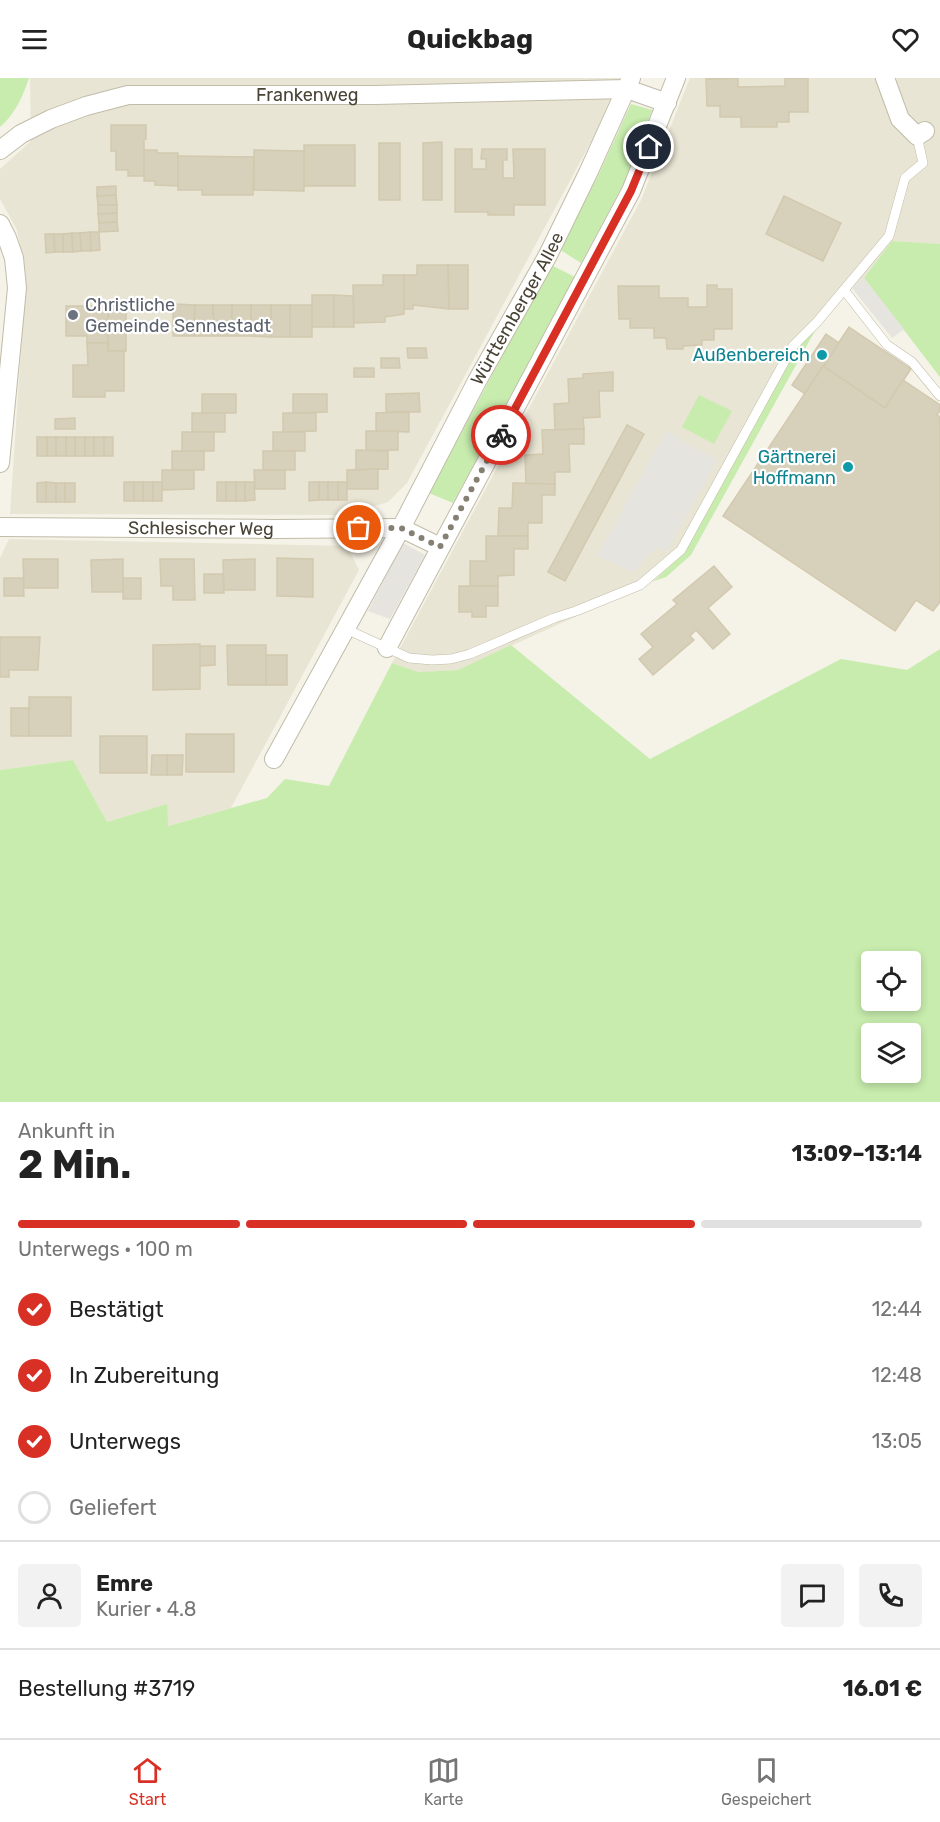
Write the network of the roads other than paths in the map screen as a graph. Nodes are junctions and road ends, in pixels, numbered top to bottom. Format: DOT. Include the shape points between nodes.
graph roads {
  1 [pos="676,78"];
  2 [pos="885,78"];
  3 [pos="629,83"];
  4 [pos="351,87"];
  5 [pos="667,103"];
  6 [pos="921,134"];
  7 [pos="0,150"];
  8 [pos="0,224"];
  9 [pos="843,290"];
  10 [pos="940,396"];
  11 [pos="0,463"];
  12 [pos="0,527"];
  13 [pos="401,528"];
  14 [pos="440,547"];
  15 [pos="346,628"];
  16 [pos="387,648"];
  17 [pos="274,759"];
  1 -- 5 [label="street"];
  2 -- 6 [label="street" via="900,119"];
  3 -- 4 [label="street, Frankenweg"];
  3 -- 5 [label="street"];
  3 -- 13 [label="street, Württemberger Allee" via="548,255"];
  4 -- 7 [label="street, Frankenweg" via="128,95 51,119"];
  5 -- 14 [label="street" via="631,191"];
  6 -- 9 [label="lane" via="923,163 905,178 889,236"];
  8 -- 11 [label="street" via="14,258 16,288"];
  9 -- 10 [label="lane" via="887,345 912,362"];
  9 -- 16 [label="lane" via="793,346 681,550 640,585 452,659 409,658"];
  12 -- 13 [label="street, Schlesischer Weg"];
  13 -- 14 [label="street"];
  13 -- 15 [label="street, Württemberger Allee"];
  14 -- 16 [label="street"];
  15 -- 16 [label="lane"];
  15 -- 17 [label="street, Württemberger Allee"];
}
